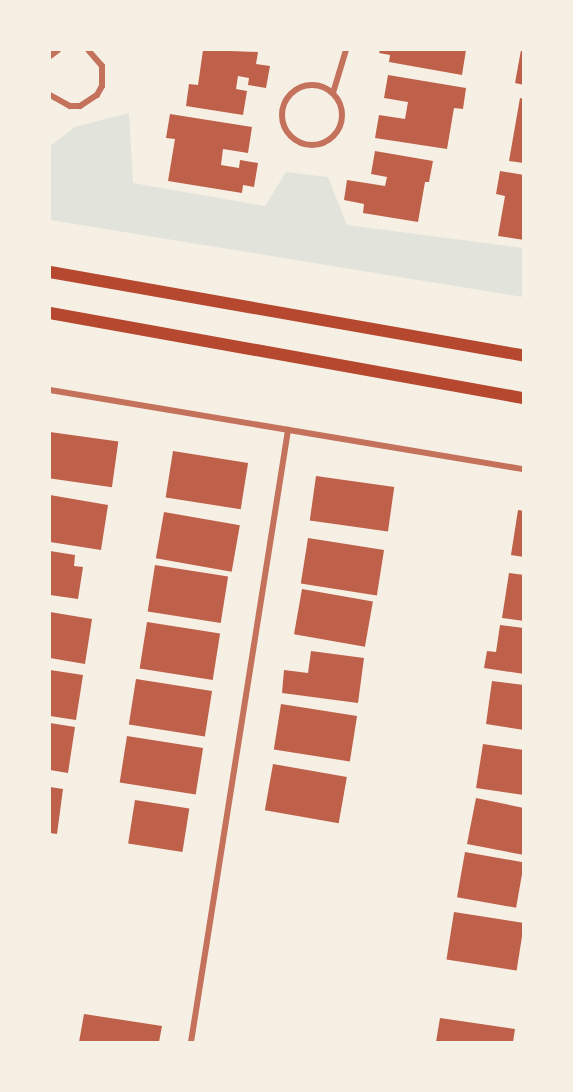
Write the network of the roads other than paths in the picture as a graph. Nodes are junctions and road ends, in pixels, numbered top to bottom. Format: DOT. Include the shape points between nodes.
graph roads {
  1 [pos="58,50"];
  2 [pos="88,50"];
  3 [pos="346,50"];
  4 [pos="50,56"];
  5 [pos="333,93"];
  6 [pos="50,95"];
  7 [pos="50,272"];
  8 [pos="50,313"];
  9 [pos="524,356"];
  10 [pos="50,390"];
  11 [pos="524,398"];
  12 [pos="288,430"];
  13 [pos="524,469"];
  14 [pos="191,1042"];
  1 -- 4 [label="street"];
  2 -- 6 [label="street" via="102,66 102,86 97,94 80,106 70,106"];
  3 -- 5 [label="street"];
  5 -- 5 [label="street" via="316,85 290,94 282,111 291,137 310,146 330,140 337,132 342,112"];
  7 -- 9 [label="main road"];
  8 -- 11 [label="main road"];
  10 -- 12 [label="street"];
  12 -- 13 [label="street"];
  12 -- 14 [label="street"];
}
